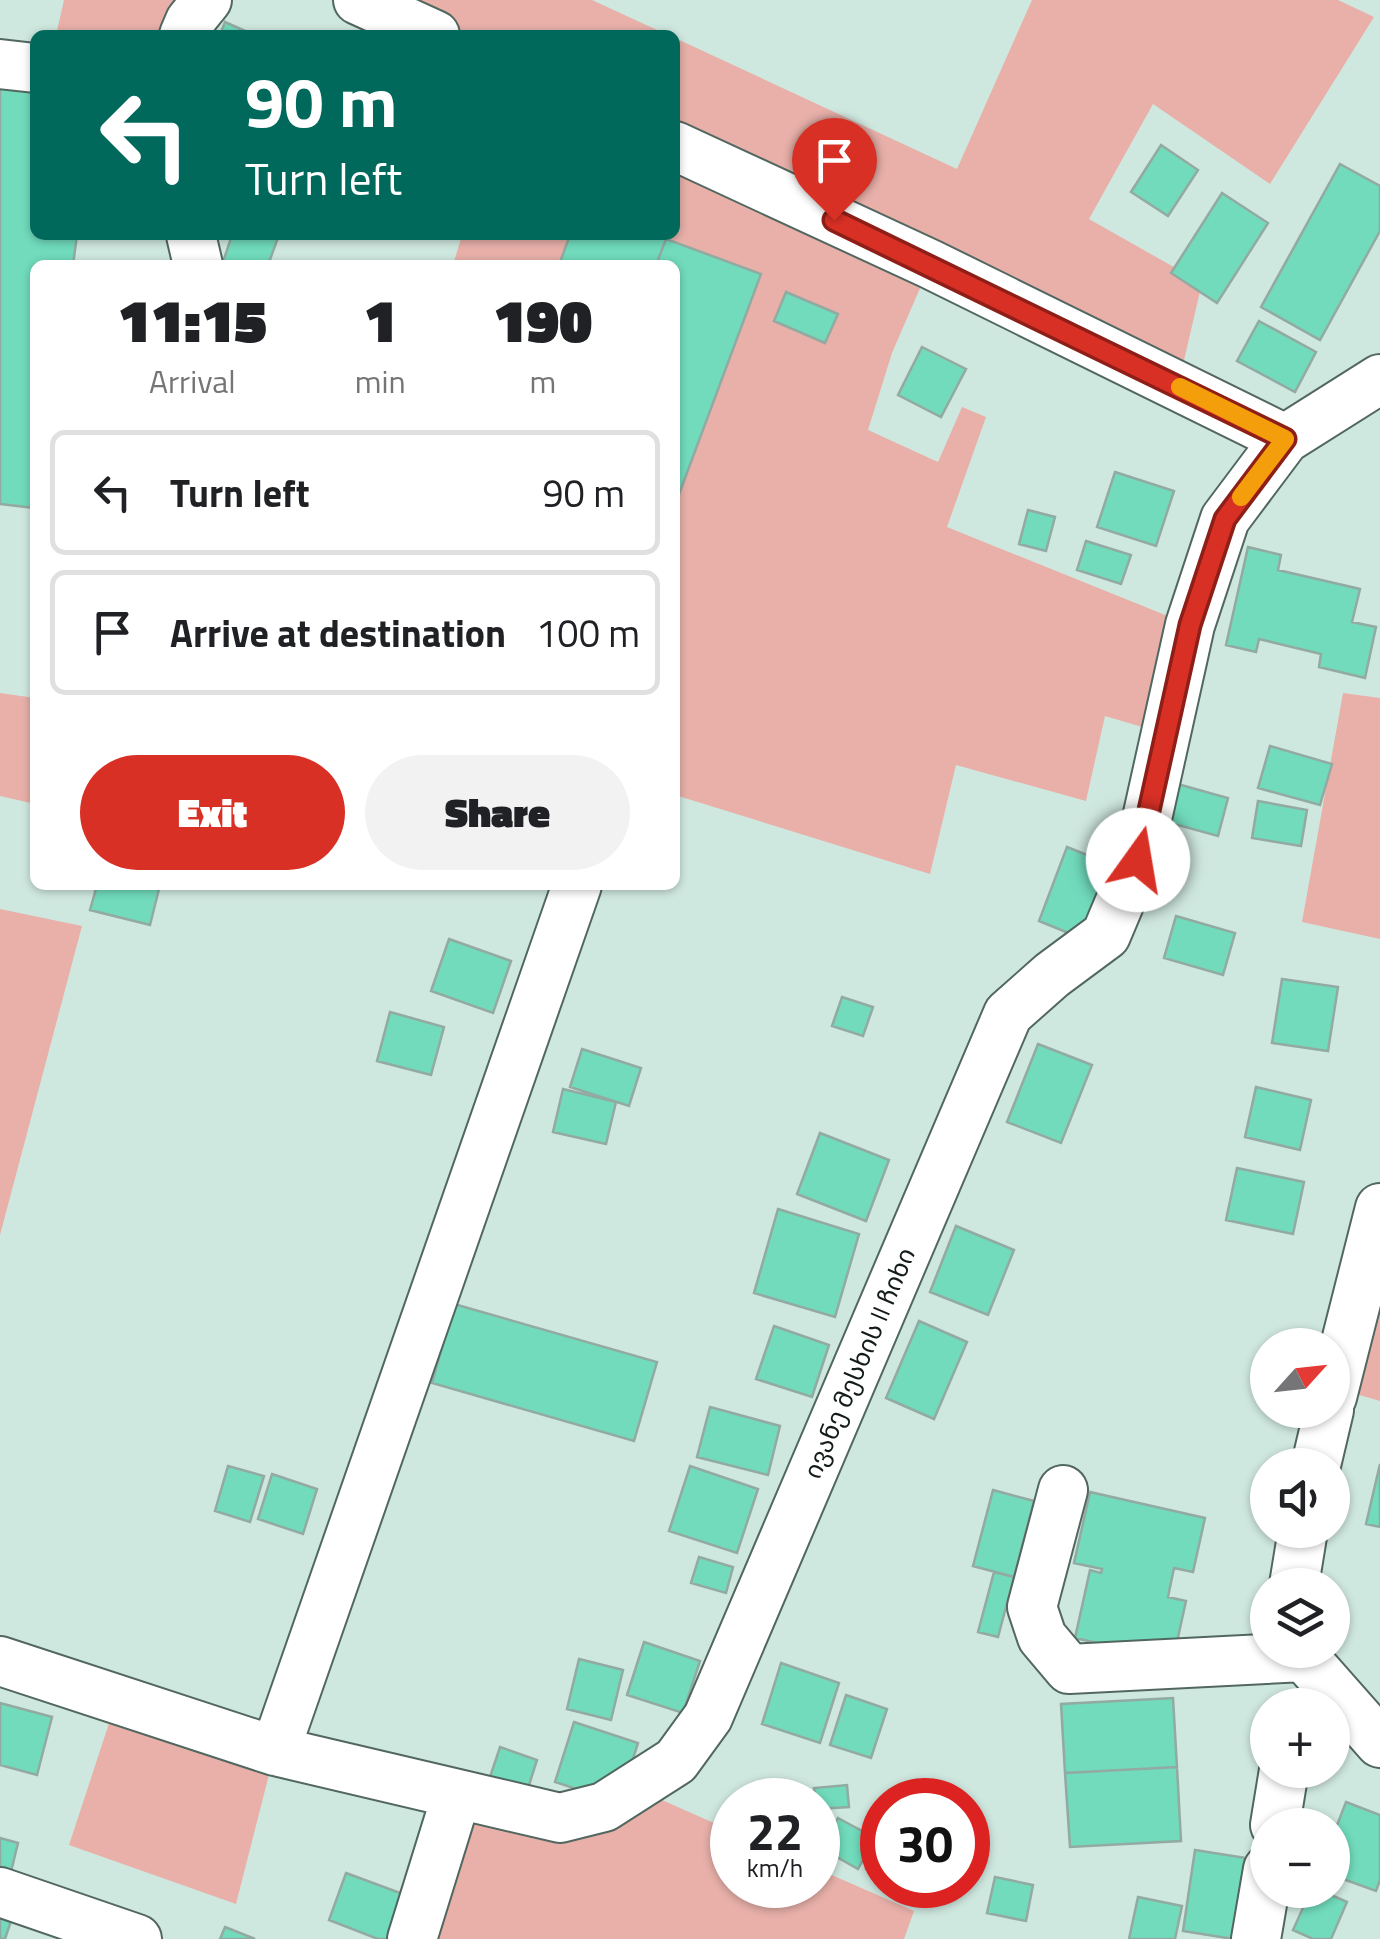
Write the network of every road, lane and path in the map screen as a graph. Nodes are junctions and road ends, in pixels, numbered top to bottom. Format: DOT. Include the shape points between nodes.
graph roads {
  1 [pos="206,0"];
  2 [pos="358,0"];
  3 [pos="186,30"];
  4 [pos="424,30"];
  5 [pos="0,64"];
  6 [pos="30,67"];
  7 [pos="680,148"];
  8 [pos="1380,378"];
  9 [pos="1285,439"];
  10 [pos="576,890"];
  11 [pos="1380,1208"];
  12 [pos="1350,1328"];
  13 [pos="1062,1490"];
  14 [pos="1250,1657"];
  15 [pos="0,1661"];
  16 [pos="1315,1668"];
  17 [pos="1380,1743"];
  18 [pos="275,1751"];
  19 [pos="456,1794"];
  20 [pos="0,1892"];
  21 [pos="1261,1908"];
  22 [pos="137,1939"];
  23 [pos="412,1939"];
  24 [pos="1256,1939"];
  1 -- 3 [label="street"];
  2 -- 4 [label="street"];
  5 -- 6 [label="street"];
  7 -- 9 [label="street"];
  8 -- 9 [label="street, ივანე მესხის II ჩიხი"];
  9 -- 19 [label="street, ივანე მესხის II ჩიხი" via="1225,519 1190,625 1138,860 1106,935 1008,1014 708,1717 676,1760 604,1808 560,1818"];
  10 -- 18 [label="street"];
  11 -- 12 [label="street"];
  13 -- 14 [label="street" via="1032,1607 1042,1638 1069,1669"];
  15 -- 18 [label="street, ივანე მესხის II ჩიხი"];
  16 -- 17 [label="street"];
  18 -- 19 [label="street, ივანე მესხის II ჩიხი"];
  19 -- 23 [label="street"];
  20 -- 22 [label="street"];
  21 -- 24 [label="street"];
}
